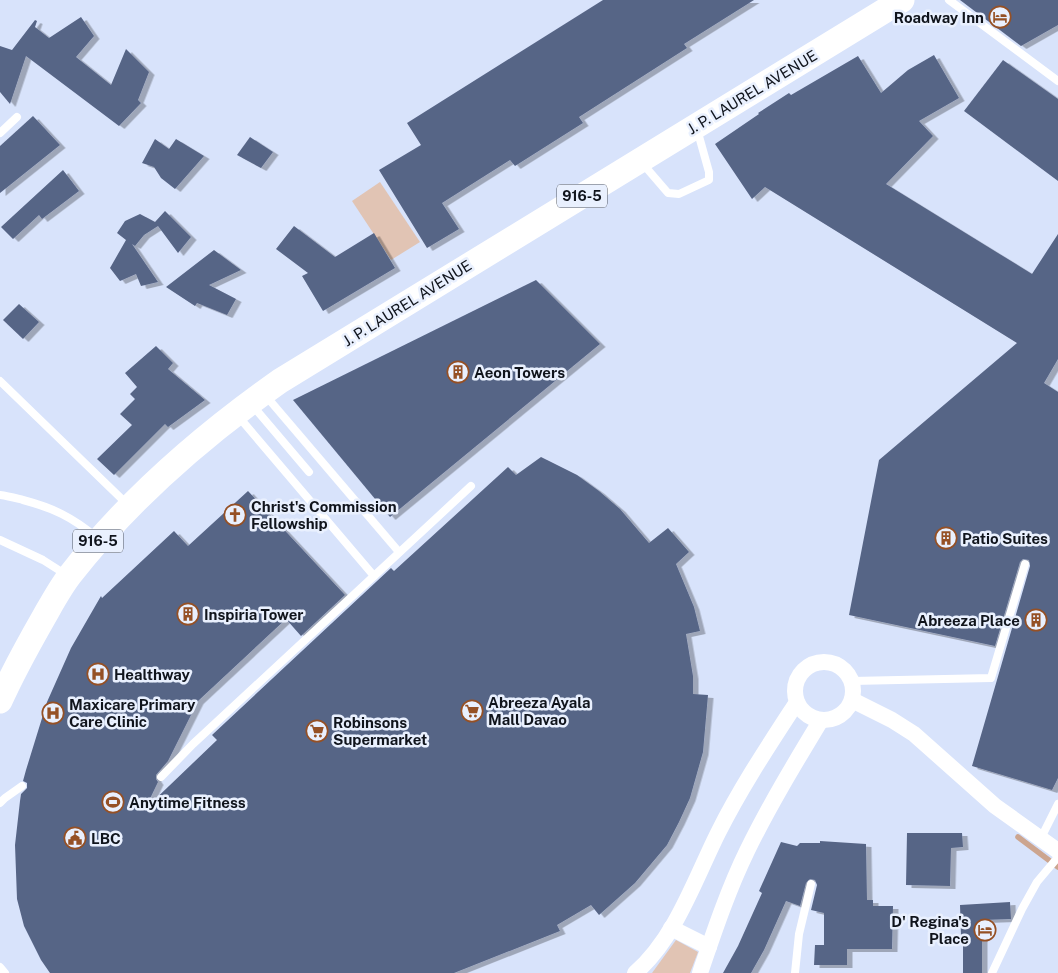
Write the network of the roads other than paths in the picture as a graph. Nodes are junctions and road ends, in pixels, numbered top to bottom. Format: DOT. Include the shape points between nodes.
graph roads {
  1 [pos="902,0"];
  2 [pos="949,0"];
  3 [pos="1058,81"];
  4 [pos="17,117"];
  5 [pos="696,126"];
  6 [pos="0,133"];
  7 [pos="640,160"];
  8 [pos="0,381"];
  9 [pos="250,403"];
  10 [pos="309,472"];
  11 [pos="471,486"];
  12 [pos="0,495"];
  13 [pos="130,507"];
  14 [pos="100,539"];
  15 [pos="0,540"];
  16 [pos="399,552"];
  17 [pos="1025,564"];
  18 [pos="69,576"];
  19 [pos="374,576"];
  20 [pos="852,681"];
  21 [pos="852,700"];
  22 [pos="0,701"];
  23 [pos="797,702"];
  24 [pos="821,720"];
  25 [pos="160,777"];
  26 [pos="22,786"];
  27 [pos="0,804"];
  28 [pos="1058,804"];
  29 [pos="1041,838"];
  30 [pos="1058,851"];
  31 [pos="1058,857"];
  32 [pos="811,884"];
  33 [pos="671,928"];
  34 [pos="709,947"];
  35 [pos="0,967"];
  36 [pos="5,973"];
  37 [pos="635,973"];
  38 [pos="700,973"];
  39 [pos="795,973"];
  40 [pos="992,973"];
  1 -- 5 [label="main road, J. P. LAUREL AVENUE / 916-5"];
  2 -- 3 [label="lane"];
  4 -- 6 [label="lane"];
  5 -- 7 [label="main road, J. P. LAUREL AVENUE / 916-5"];
  5 -- 7 [label="lane" via="709,180 679,194 668,193"];
  7 -- 9 [label="main road, J. P. LAUREL AVENUE / 916-5" via="280,381"];
  8 -- 13 [label="lane"];
  9 -- 10 [label="lane"];
  9 -- 13 [label="main road, J. P. LAUREL AVENUE / 916-5" via="183,455"];
  9 -- 16 [label="lane"];
  9 -- 19 [label="lane"];
  11 -- 16 [label="lane"];
  12 -- 14 [label="lane" via="62,513"];
  13 -- 14 [label="main road, J. P. LAUREL AVENUE / 916-5"];
  14 -- 18 [label="main road, J. P. LAUREL AVENUE / 916-5"];
  15 -- 18 [label="lane"];
  16 -- 19 [label="lane"];
  17 -- 20 [label="lane" via="992,678"];
  18 -- 22 [label="main road, J. P. LAUREL AVENUE / 916-5" via="16,664"];
  19 -- 25 [label="lane"];
  20 -- 21 [label="street"];
  20 -- 23 [label="street" via="841,666 815,663 802,671 798,678 795,686"];
  21 -- 24 [label="street" via="840,716"];
  21 -- 29 [label="street" via="914,734 995,806"];
  23 -- 24 [label="street" via="802,711"];
  23 -- 33 [label="street" via="732,808"];
  24 -- 34 [label="street" via="746,853"];
  26 -- 27 [label="lane"];
  28 -- 29 [label="lane"];
  29 -- 30 [label="street"];
  31 -- 40 [label="lane" via="1029,895"];
  32 -- 39 [label="lane" via="799,934"];
  33 -- 34 [label="street"];
  33 -- 37 [label="street"];
  34 -- 38 [label="street"];
  35 -- 36 [label="lane"];
}
